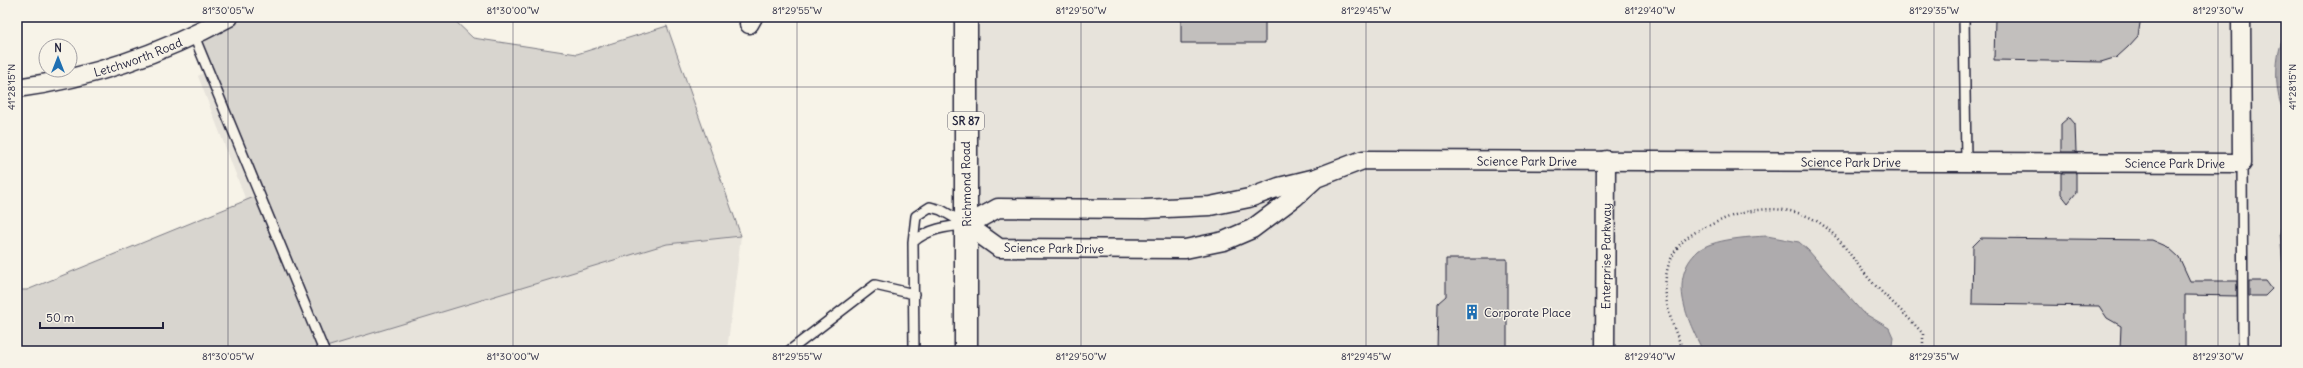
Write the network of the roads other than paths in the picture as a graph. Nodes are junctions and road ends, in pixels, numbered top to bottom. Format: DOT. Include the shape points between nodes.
graph roads {
  1 [pos="229,17"];
  2 [pos="966,17"];
  3 [pos="1964,17"];
  4 [pos="2241,17"];
  5 [pos="194,36"];
  6 [pos="17,88"];
  7 [pos="1606,160"];
  8 [pos="1966,162"];
  9 [pos="2242,163"];
  10 [pos="1316,178"];
  11 [pos="967,225"];
  12 [pos="913,242"];
  13 [pos="914,294"];
  14 [pos="324,351"];
  15 [pos="789,351"];
  16 [pos="914,351"];
  17 [pos="966,351"];
  18 [pos="1605,351"];
  19 [pos="2243,351"];
  1 -- 5 [label="street, Letchworth Road"];
  2 -- 11 [label="main road, Richmond Road / SR 87"];
  3 -- 8 [label="lane"];
  4 -- 9 [label="street, Science Park Drive"];
  5 -- 6 [label="street, Letchworth Road" via="125,64 49,84"];
  5 -- 14 [label="lane"];
  7 -- 8 [label="street, Science Park Drive"];
  7 -- 10 [label="street, Science Park Drive" via="1363,160"];
  7 -- 18 [label="street, Enterprise Parkway"];
  8 -- 9 [label="street, Science Park Drive"];
  9 -- 19 [label="lane"];
  10 -- 11 [label="street, Science Park Drive" via="1249,198 1210,206 1144,209 998,208"];
  10 -- 11 [label="street, Science Park Drive" via="1252,229 1224,241 1185,249 999,248"];
  11 -- 12 [label="lane" via="923,233"];
  11 -- 12 [label="lane" via="941,210 930,207 916,216"];
  11 -- 17 [label="main road, Richmond Road / SR 87"];
  12 -- 13 [label="lane"];
  13 -- 15 [label="lane" via="875,285"];
  13 -- 16 [label="lane"];
}
